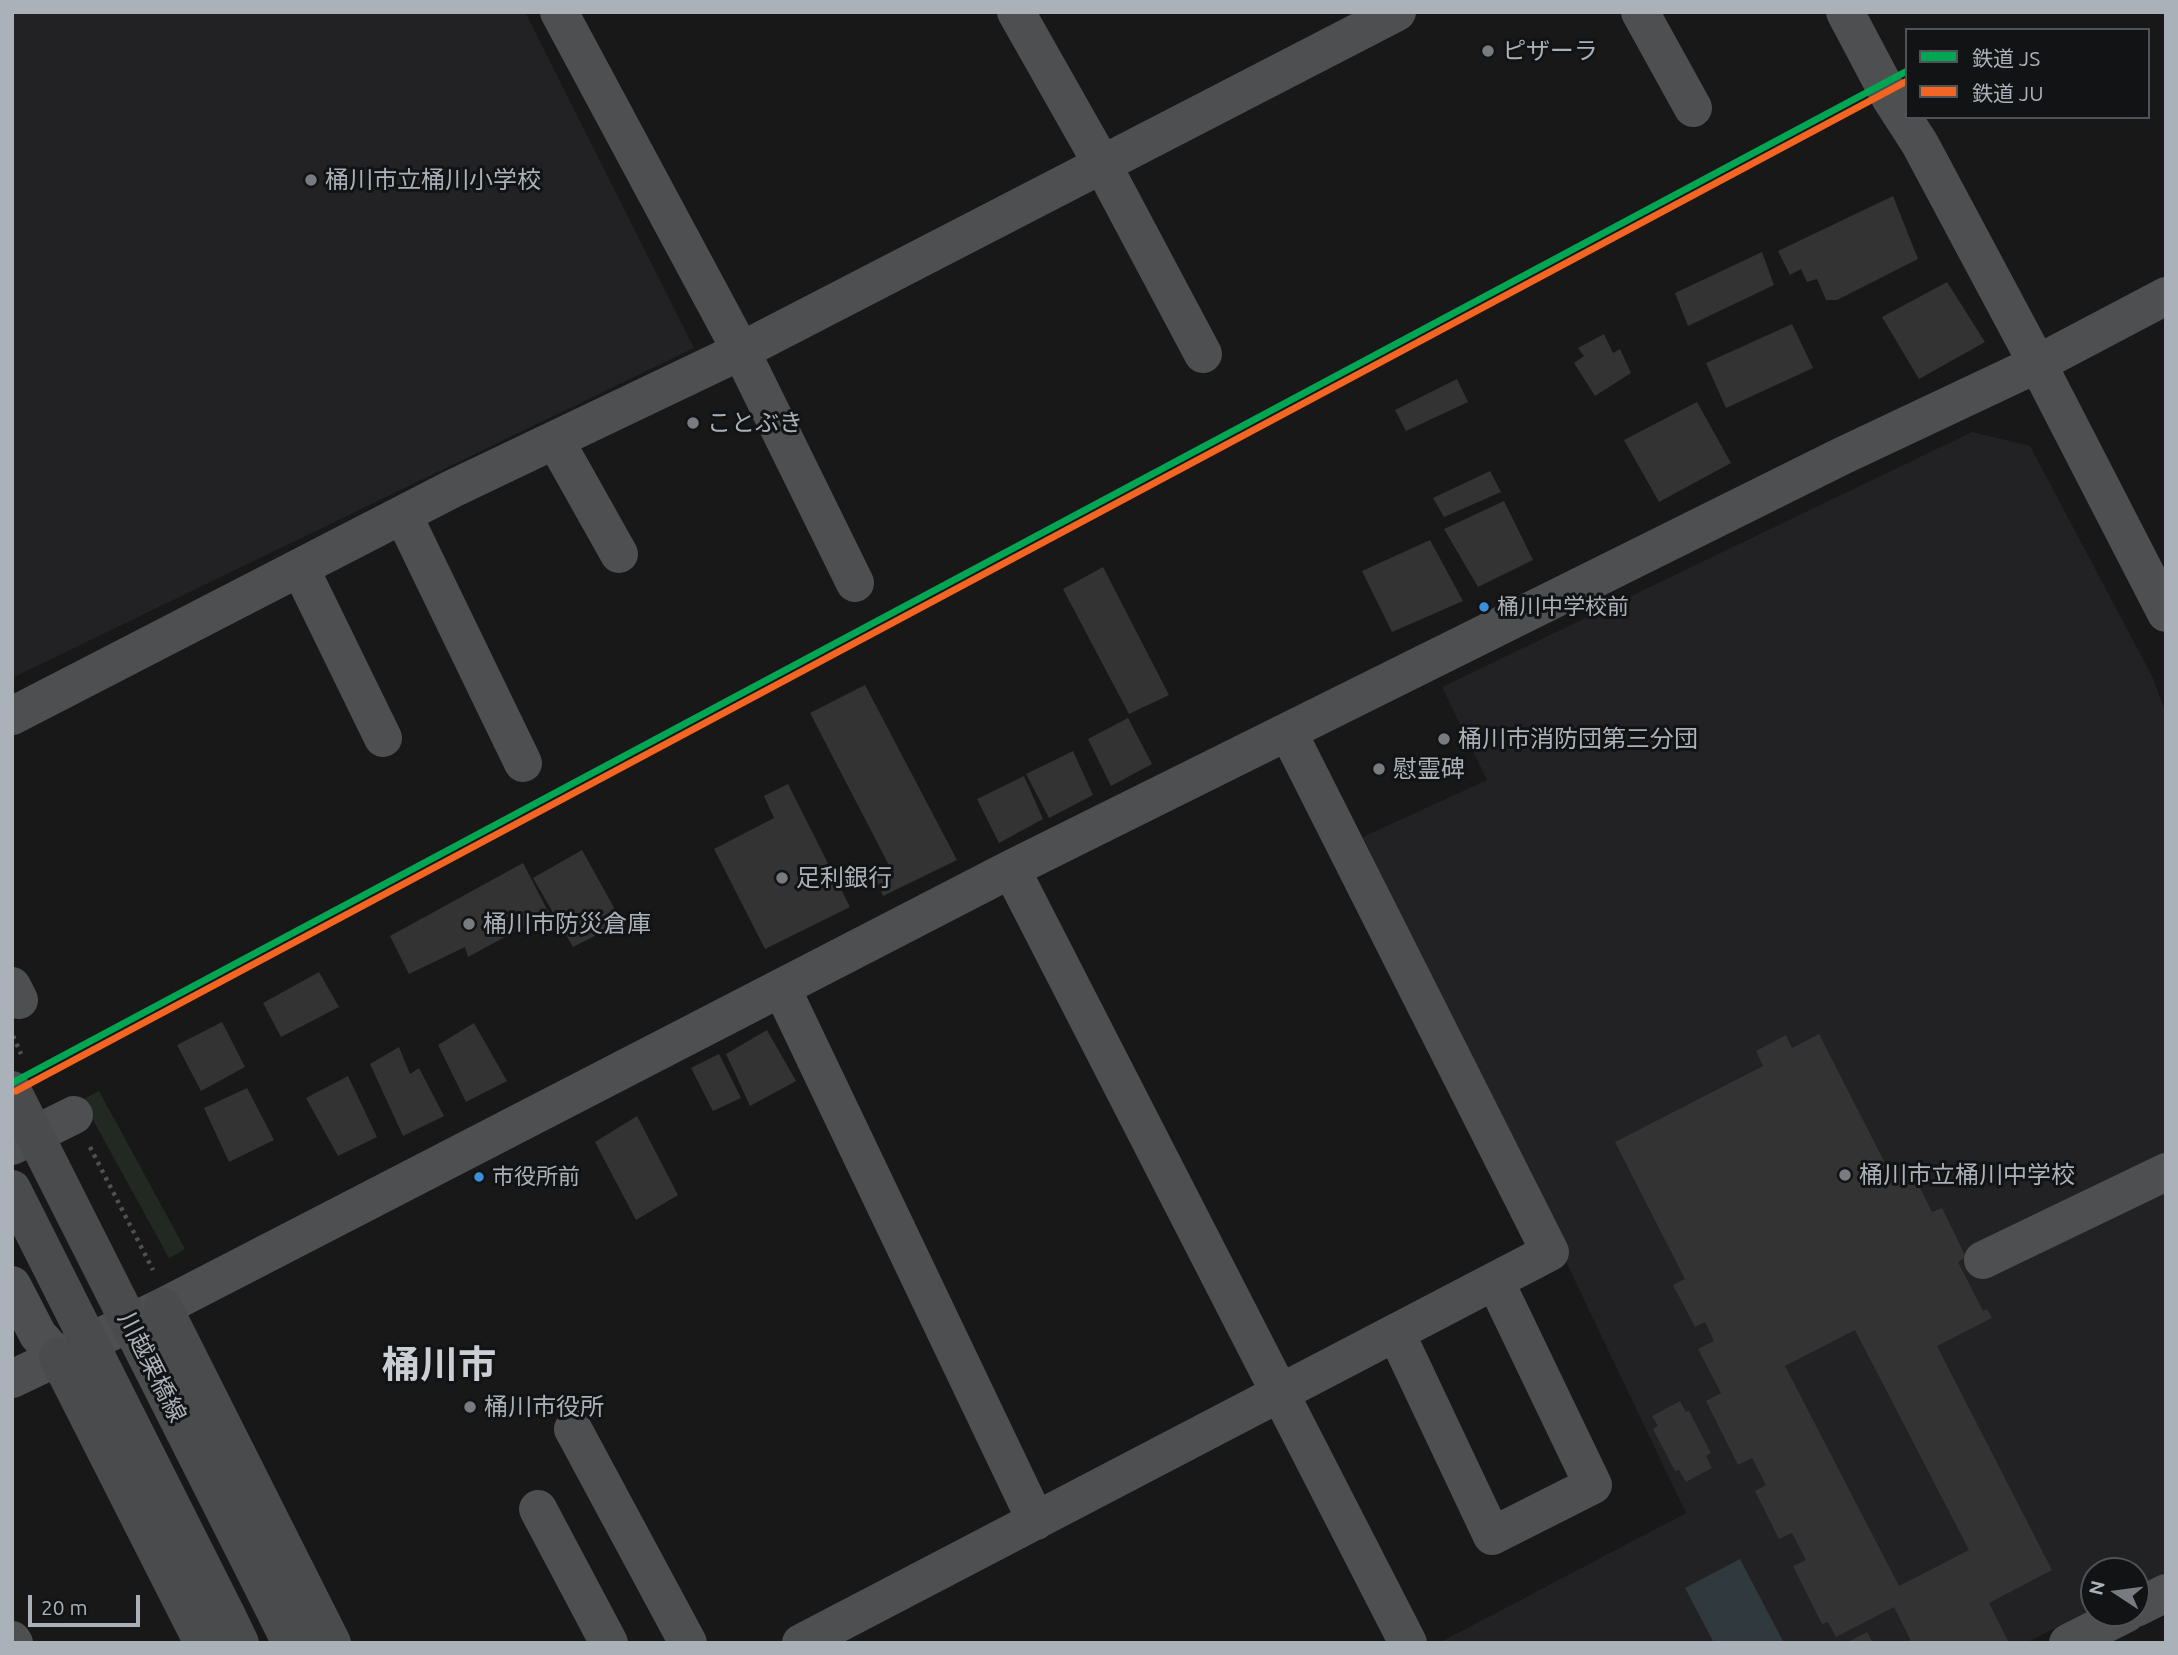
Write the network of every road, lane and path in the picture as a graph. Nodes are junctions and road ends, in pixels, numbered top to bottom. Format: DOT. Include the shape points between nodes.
graph roads {
  1 [pos="559,12"];
  2 [pos="1016,12"];
  3 [pos="1397,12"];
  4 [pos="1640,12"];
  5 [pos="1845,12"];
  6 [pos="1340,25"];
  7 [pos="1693,108"];
  8 [pos="1905,118"];
  9 [pos="1906,119"];
  10 [pos="1102,164"];
  11 [pos="2166,296"];
  12 [pos="741,351"];
  13 [pos="1203,354"];
  14 [pos="2037,364"];
  15 [pos="555,440"];
  16 [pos="403,514"];
  17 [pos="619,554"];
  18 [pos="300,568"];
  19 [pos="855,583"];
  20 [pos="2166,613"];
  21 [pos="12,716"];
  22 [pos="1288,732"];
  23 [pos="383,738"];
  24 [pos="523,763"];
  25 [pos="1011,869"];
  26 [pos="782,989"];
  27 [pos="12,1090"];
  28 [pos="74,1115"];
  29 [pos="12,1146"];
  30 [pos="2166,1172"];
  31 [pos="12,1189"];
  32 [pos="1983,1259"];
  33 [pos="1495,1281"];
  34 [pos="12,1285"];
  35 [pos="163,1307"];
  36 [pos="1396,1333"];
  37 [pos="58,1357"];
  38 [pos="12,1379"];
  39 [pos="1281,1393"];
  40 [pos="573,1429"];
  41 [pos="538,1509"];
  42 [pos="1036,1521"];
  43 [pos="2166,1593"];
  44 [pos="2150,1601"];
  45 [pos="2099,1627"];
  46 [pos="223,1633"];
  47 [pos="291,1643"];
  48 [pos="332,1643"];
  49 [pos="609,1643"];
  50 [pos="688,1643"];
  51 [pos="801,1643"];
  52 [pos="1408,1643"];
  53 [pos="2068,1643"];
  1 -- 12 [label="street"];
  2 -- 10 [label="street"];
  3 -- 6 [label="street"];
  4 -- 7 [label="street"];
  5 -- 8 [label="street"];
  6 -- 10 [label="street"];
  9 -- 14 [label="street"];
  10 -- 12 [label="street"];
  10 -- 13 [label="street"];
  11 -- 14 [label="street"];
  12 -- 15 [label="street"];
  12 -- 19 [label="street"];
  14 -- 20 [label="street"];
  14 -- 22 [label="street"];
  15 -- 16 [label="street"];
  15 -- 17 [label="street"];
  16 -- 18 [label="street"];
  16 -- 24 [label="street"];
  18 -- 21 [label="street"];
  18 -- 23 [label="street"];
  22 -- 25 [label="street"];
  22 -- 33 [label="street" via="1550,1252"];
  25 -- 26 [label="street"];
  25 -- 39 [label="street"];
  26 -- 35 [label="street"];
  26 -- 42 [label="street"];
  27 -- 47 [label="main road, 川越栗橋線, bridge"];
  28 -- 29 [label="street"];
  28 -- 35 [label="path" via="161,1287"];
  30 -- 32 [label="street"];
  31 -- 46 [label="main road, 川越栗橋線, bridge"];
  33 -- 36 [label="street"];
  33 -- 36 [label="street" via="1593,1485 1492,1536"];
  34 -- 37 [label="street" via="38,1335"];
  35 -- 37 [label="street"];
  35 -- 48 [label="main road"];
  36 -- 39 [label="street"];
  37 -- 38 [label="street"];
  37 -- 46 [label="main road"];
  39 -- 42 [label="street"];
  39 -- 52 [label="street"];
  40 -- 50 [label="street"];
  41 -- 49 [label="street"];
  42 -- 51 [label="street"];
  43 -- 44 [label="street"];
  45 -- 53 [label="street"];
}
